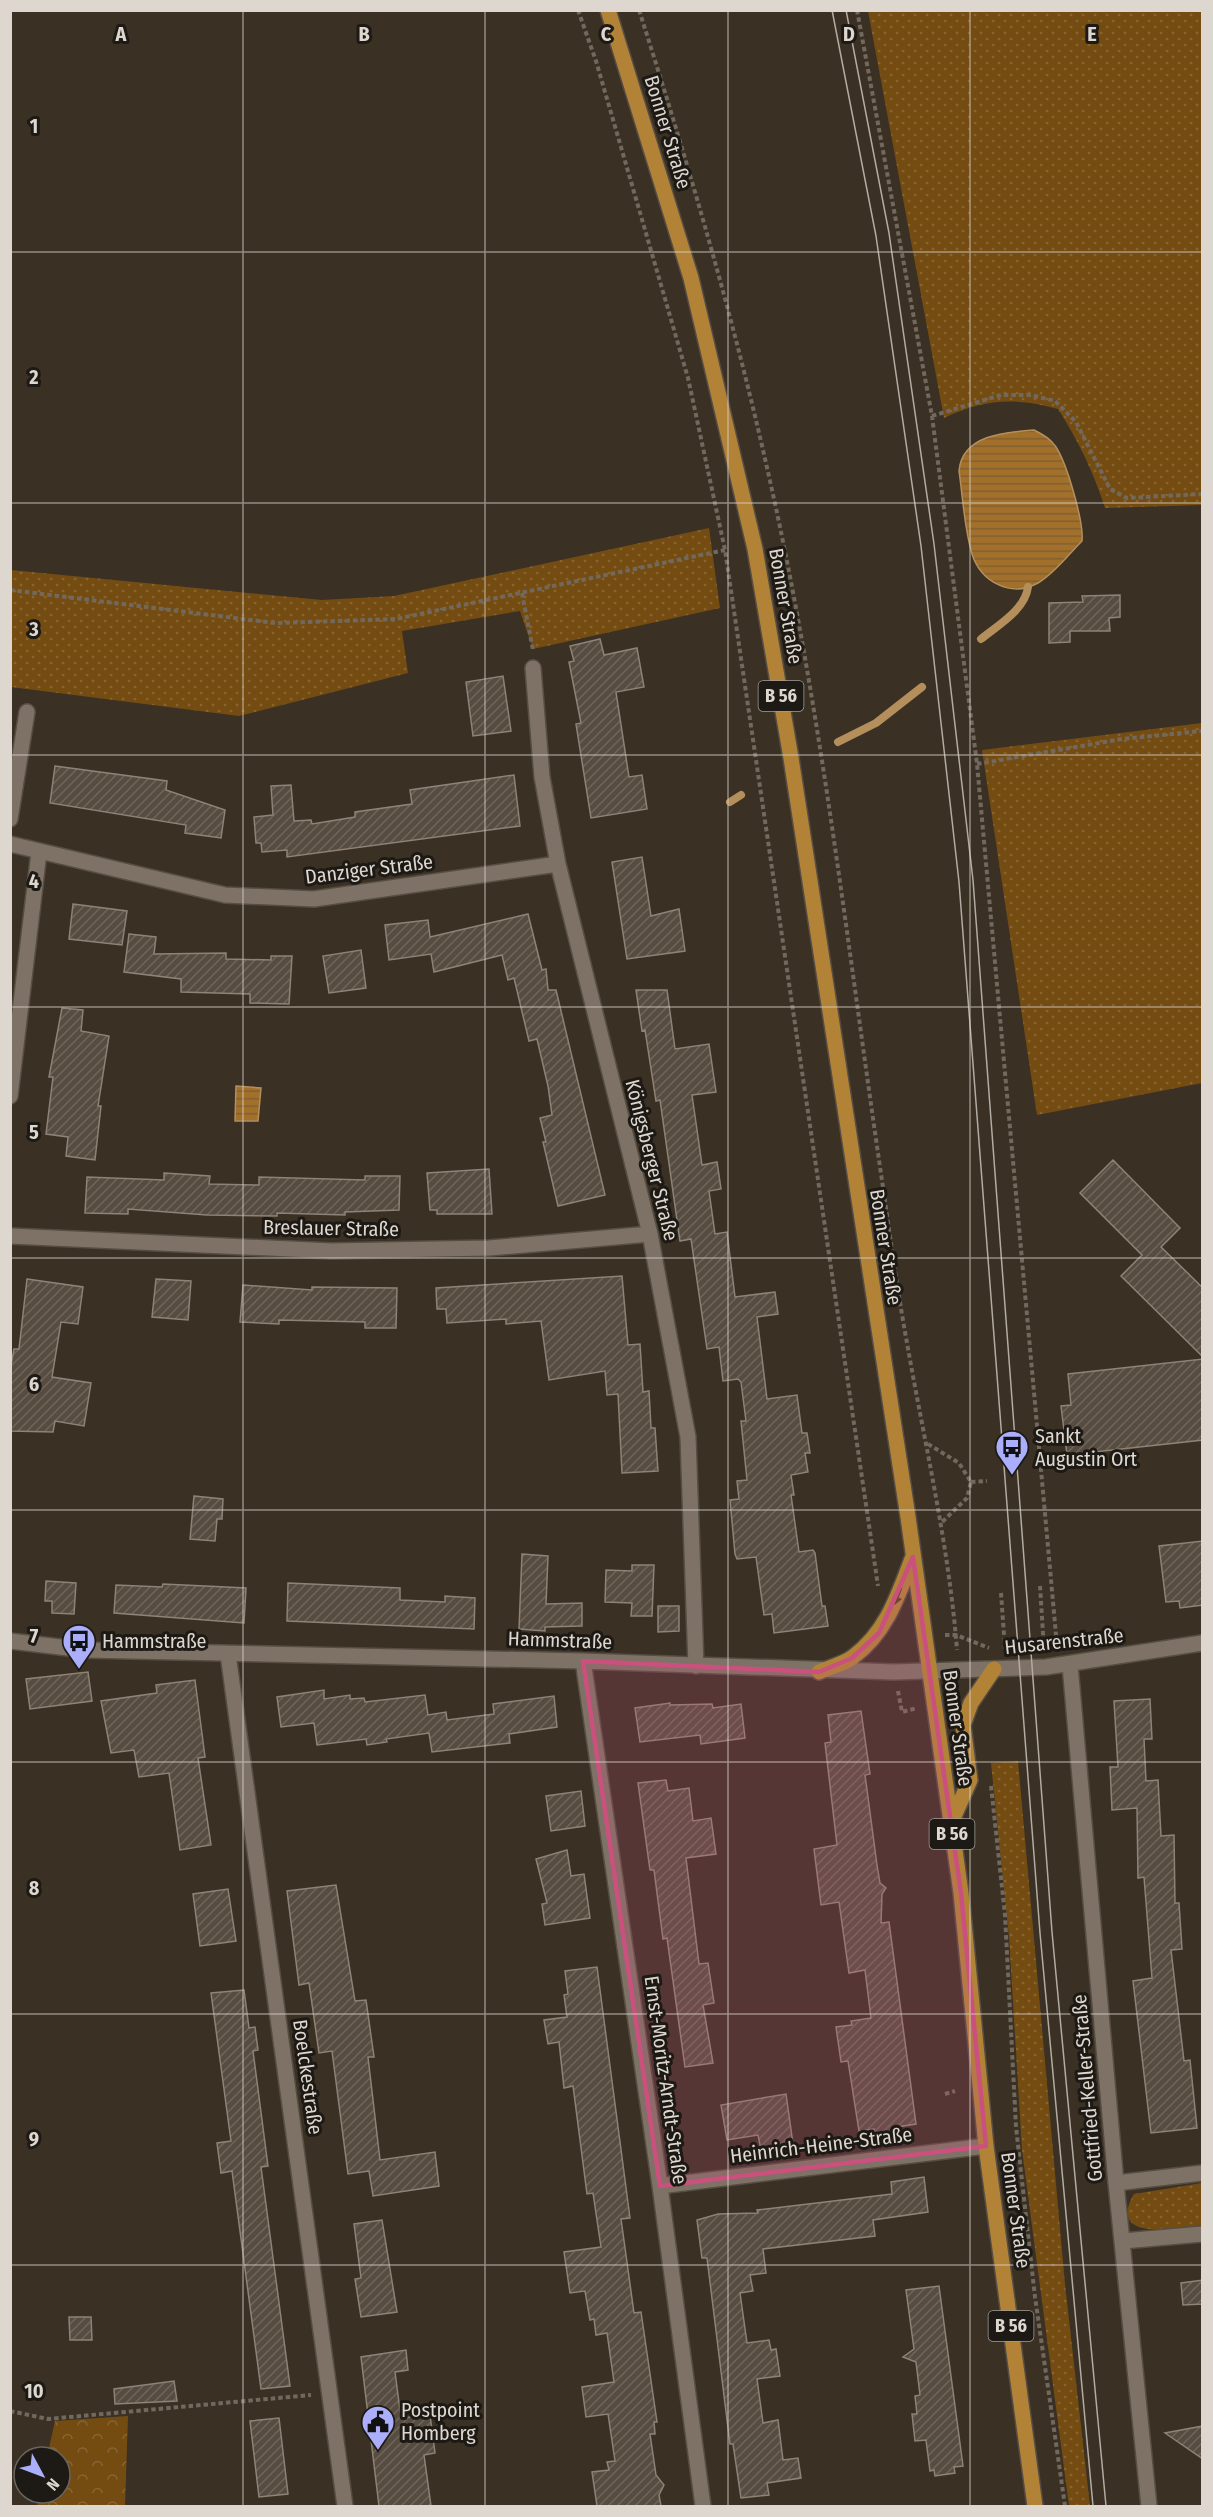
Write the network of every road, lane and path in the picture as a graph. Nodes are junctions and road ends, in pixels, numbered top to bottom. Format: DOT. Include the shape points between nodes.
graph roads {
  1 [pos="578,10"];
  2 [pos="608,10"];
  3 [pos="857,10"];
  4 [pos="932,416"];
  5 [pos="1203,494"];
  6 [pos="725,550"];
  7 [pos="10,590"];
  8 [pos="522,594"];
  9 [pos="533,668"];
  10 [pos="27,712"];
  11 [pos="1203,731"];
  12 [pos="977,764"];
  13 [pos="10,819"];
  14 [pos="10,844"];
  15 [pos="39,852"];
  16 [pos="558,864"];
  17 [pos="10,1096"];
  18 [pos="650,1234"];
  19 [pos="10,1236"];
  20 [pos="987,1481"];
  21 [pos="971,1482"];
  22 [pos="940,1524"];
  23 [pos="913,1557"];
  24 [pos="1040,1586"];
  25 [pos="879,1589"];
  26 [pos="1001,1593"];
  27 [pos="10,1641"];
  28 [pos="1044,1642"];
  29 [pos="1203,1643"];
  30 [pos="1005,1646"];
  31 [pos="1057,1652"];
  32 [pos="228,1654"];
  33 [pos="1006,1654"];
  34 [pos="583,1661"];
  35 [pos="1070,1665"];
  36 [pos="696,1666"];
  37 [pos="994,1669"];
  38 [pos="819,1672"];
  39 [pos="929,1672"];
  40 [pos="990,1779"];
  41 [pos="951,1823"];
  42 [pos="956,2091"];
  43 [pos="945,2094"];
  44 [pos="986,2146"];
  45 [pos="1203,2173"];
  46 [pos="1116,2183"];
  47 [pos="660,2186"];
  48 [pos="1203,2234"];
  49 [pos="1123,2241"];
  50 [pos="330,2394"];
  51 [pos="10,2411"];
  52 [pos="345,2506"];
  53 [pos="703,2506"];
  54 [pos="1035,2506"];
  55 [pos="1065,2506"];
  56 [pos="1149,2506"];
  1 -- 6 [label="path" via="597,61 688,378"];
  2 -- 23 [label="main road, Bonner Straße / B 56" via="691,278 755,549 791,758"];
  3 -- 4 [label="path"];
  4 -- 5 [label="path" via="1001,396 1031,395 1055,401 1076,422 1110,489 1127,498"];
  4 -- 12 [label="path"];
  6 -- 8 [label="path"];
  6 -- 25 [label="path"];
  7 -- 8 [label="path" via="275,623 396,619"];
  8 -- 9 [label="path" via="534,654"];
  9 -- 16 [label="street, Königsberger Straße" via="542,777"];
  10 -- 13 [label="street"];
  11 -- 12 [label="path" via="1122,739"];
  12 -- 31 [label="path"];
  14 -- 15 [label="street, Danziger Straße"];
  15 -- 16 [label="street, Danziger Straße" via="225,895 314,899"];
  15 -- 17 [label="street"];
  16 -- 18 [label="street, Königsberger Straße"];
  18 -- 19 [label="street, Breslauer Straße" via="489,1248 332,1251"];
  18 -- 36 [label="street, Königsberger Straße" via="688,1437"];
  20 -- 21 [label="path"];
  21 -- 22 [label="path" via="967,1498"];
  21 -- 22 [label="path" via="959,1463 927,1443"];
  22 -- 33 [label="path" via="956,1635"];
  23 -- 38 [label="main road, one-way" via="879,1633 852,1658"];
  23 -- 39 [label="main road, Bonner Straße / B 56"];
  24 -- 28 [label="path"];
  26 -- 30 [label="path"];
  27 -- 32 [label="street, Hammstraße" via="85,1650"];
  29 -- 35 [label="street, Husarenstraße"];
  32 -- 34 [label="street, Hammstraße"];
  32 -- 50 [label="street, Boelckestraße"];
  34 -- 36 [label="street, Hammstraße"];
  34 -- 47 [label="street, Ernst-Moritz-Arndt-Straße"];
  35 -- 37 [label="street, Husarenstraße"];
  35 -- 46 [label="street, Gottfried-Keller-Straße"];
  36 -- 38 [label="street, Hammstraße"];
  37 -- 39 [label="street, Husarenstraße"];
  37 -- 41 [label="main road" via="970,1703 963,1725 970,1780"];
  38 -- 39 [label="street, Hammstraße"];
  39 -- 41 [label="main road, Bonner Straße / B 56"];
  40 -- 55 [label="path" via="1005,1915 1016,2127"];
  41 -- 44 [label="main road, Bonner Straße / B 56"];
  42 -- 43 [label="path"];
  44 -- 47 [label="street, Heinrich-Heine-Straße"];
  44 -- 54 [label="main road, Bonner Straße / B 56"];
  45 -- 46 [label="street"];
  46 -- 49 [label="street, Gottfried-Keller-Straße"];
  47 -- 53 [label="street, Ernst-Moritz-Arndt-Straße"];
  48 -- 49 [label="street"];
  49 -- 56 [label="street, Gottfried-Keller-Straße"];
  50 -- 51 [label="path" via="48,2419"];
  50 -- 52 [label="street, Boelckestraße"];
}
